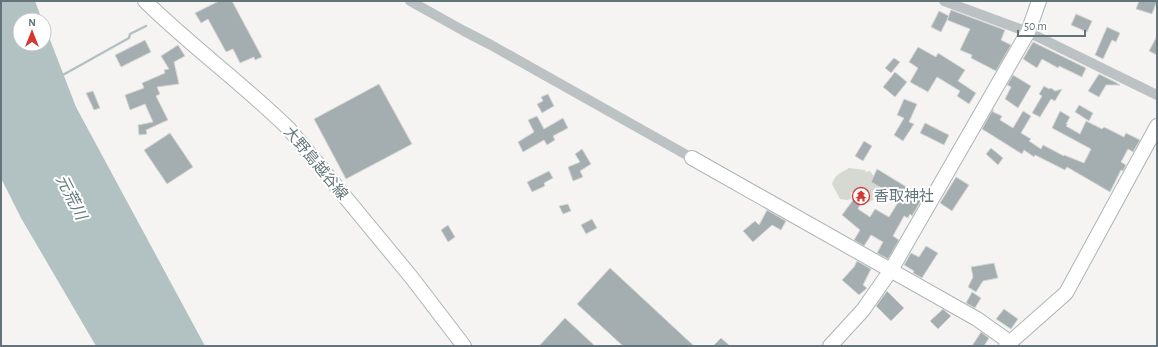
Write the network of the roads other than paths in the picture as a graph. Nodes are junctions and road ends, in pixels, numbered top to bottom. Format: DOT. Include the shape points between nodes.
graph roads {
  1 [pos="145,1"];
  2 [pos="410,1"];
  3 [pos="944,1"];
  4 [pos="1039,1"];
  5 [pos="1028,32"];
  6 [pos="1157,95"];
  7 [pos="1157,126"];
  8 [pos="692,158"];
  9 [pos="891,270"];
  10 [pos="1010,345"];
  11 [pos="464,346"];
  12 [pos="830,346"];
  1 -- 11 [label="street, 大野島越谷線" via="289,129 408,272"];
  2 -- 8 [label="street"];
  3 -- 5 [label="street"];
  4 -- 5 [label="street"];
  5 -- 6 [label="street"];
  5 -- 9 [label="street"];
  7 -- 10 [label="street" via="1066,293"];
  8 -- 9 [label="street"];
  9 -- 10 [label="street" via="978,319"];
  9 -- 12 [label="street" via="862,310"];
}
